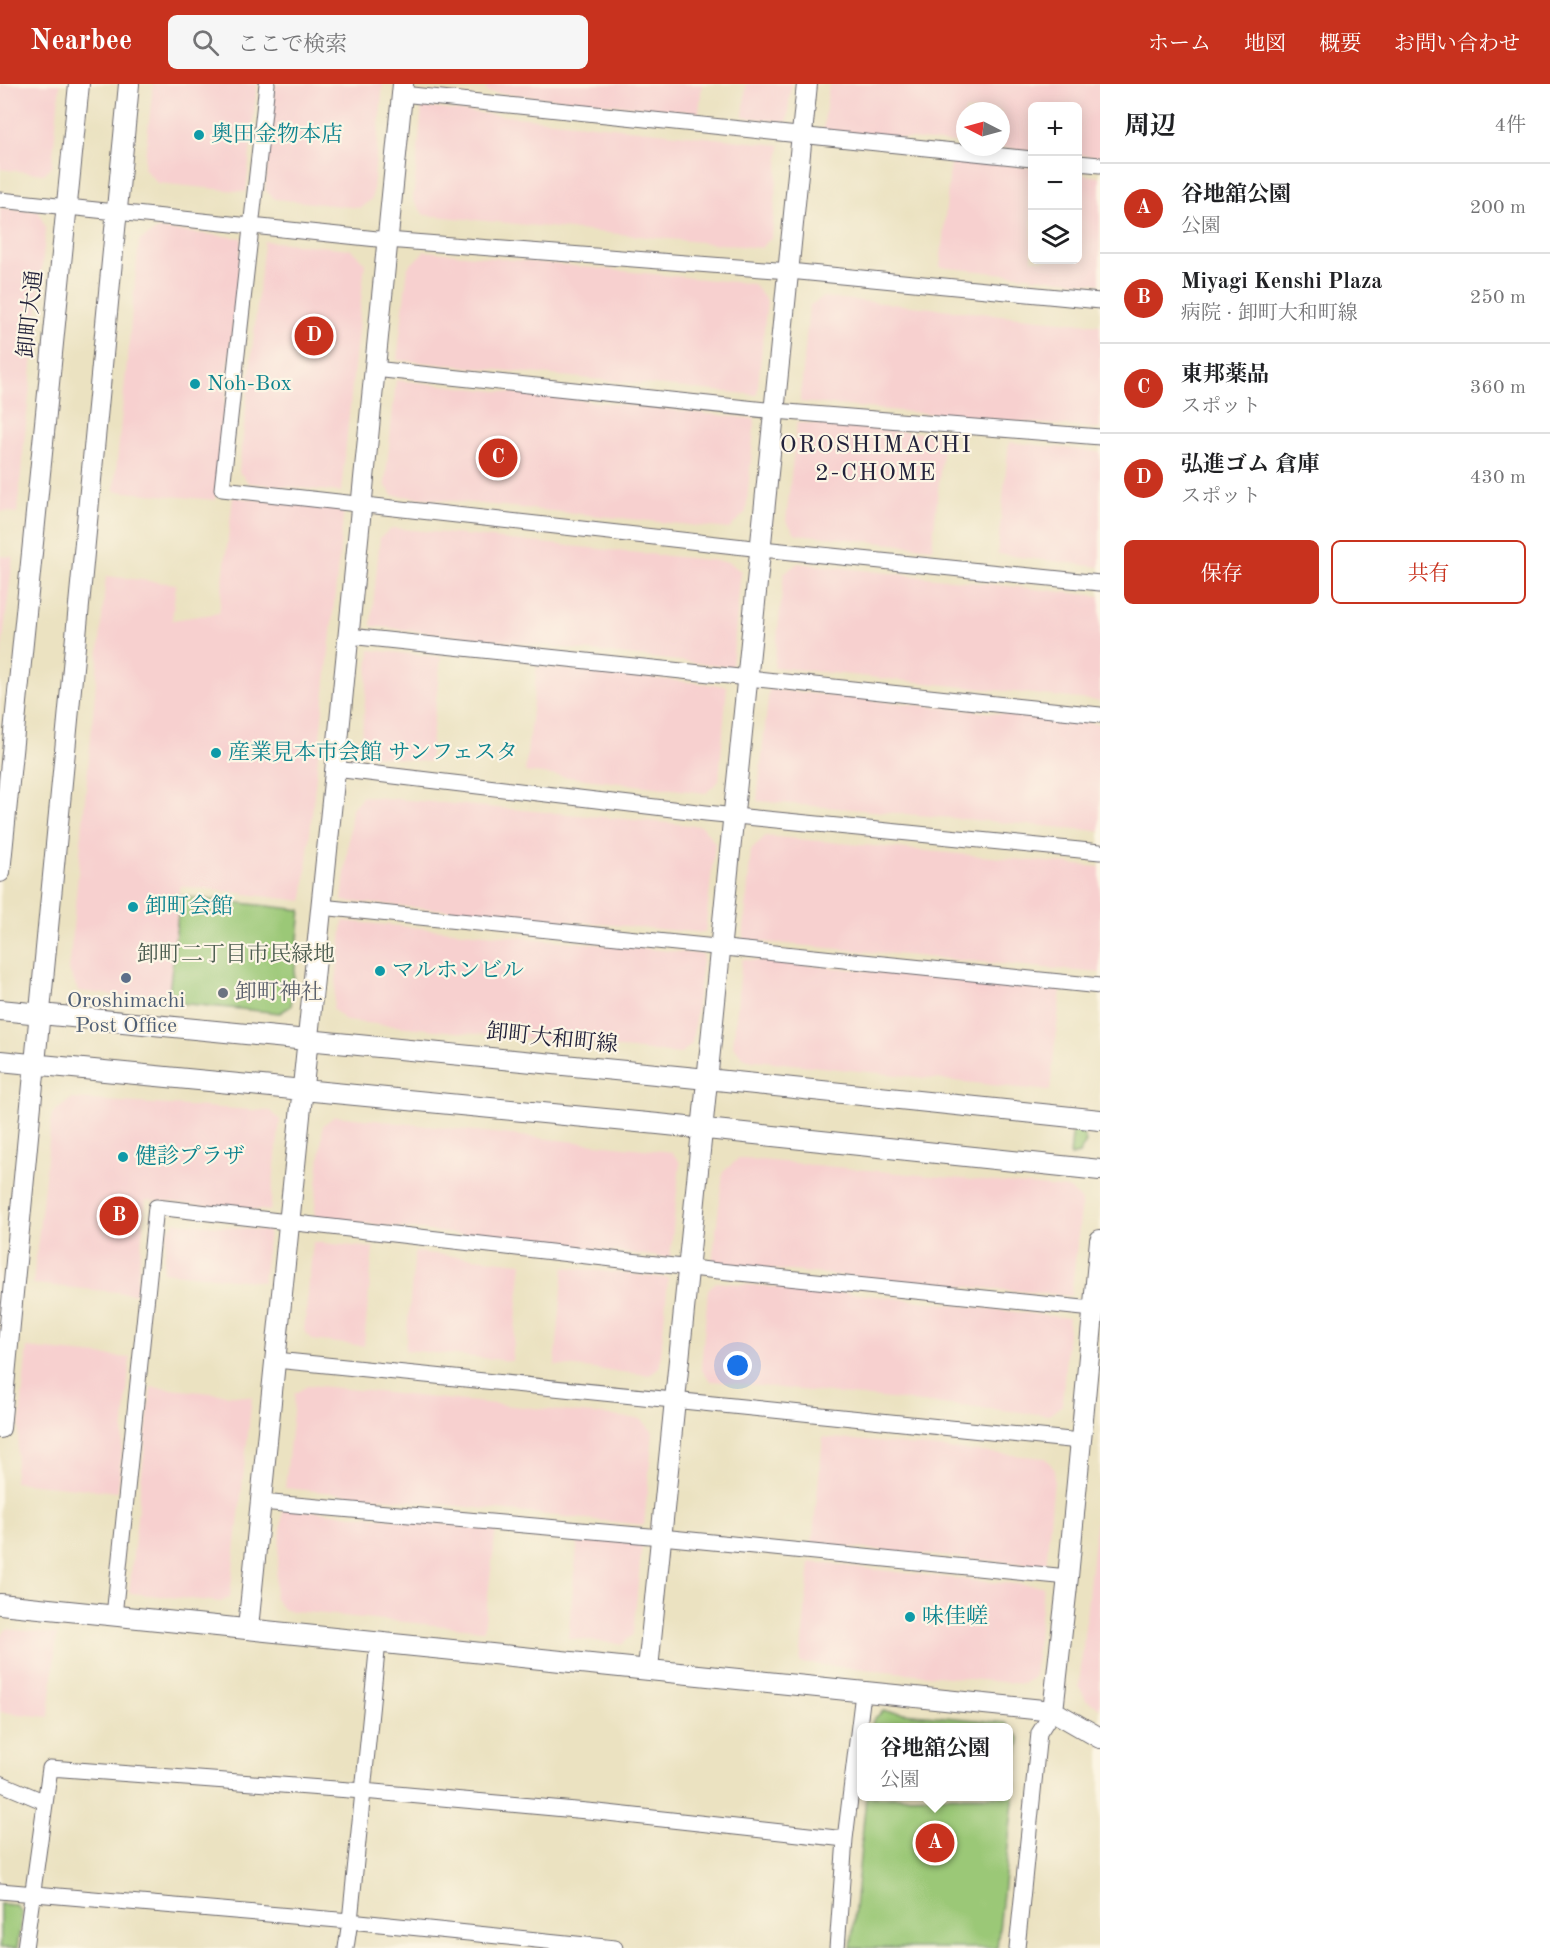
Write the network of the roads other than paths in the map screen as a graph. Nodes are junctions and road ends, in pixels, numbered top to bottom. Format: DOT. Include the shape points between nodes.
graph roads {
  1 [pos="79,84"];
  2 [pos="129,84"];
  3 [pos="267,84"];
  4 [pos="807,84"];
  5 [pos="402,89"];
  6 [pos="802,136"];
  7 [pos="1028,159"];
  8 [pos="1082,163"];
  9 [pos="1100,165"];
  10 [pos="0,200"];
  11 [pos="66,208"];
  12 [pos="116,213"];
  13 [pos="251,225"];
  14 [pos="387,240"];
  15 [pos="789,271"];
  16 [pos="1100,301"];
  17 [pos="374,369"];
  18 [pos="775,411"];
  19 [pos="1100,437"];
  20 [pos="360,503"];
  21 [pos="762,549"];
  22 [pos="1100,583"];
  23 [pos="349,636"];
  24 [pos="748,678"];
  25 [pos="1100,715"];
  26 [pos="336,769"];
  27 [pos="734,816"];
  28 [pos="1100,852"];
  29 [pos="0,872"];
  30 [pos="321,908"];
  31 [pos="721,948"];
  32 [pos="1100,986"];
  33 [pos="0,1010"];
  34 [pos="41,1014"];
  35 [pos="308,1040"];
  36 [pos="0,1061"];
  37 [pos="35,1065"];
  38 [pos="707,1078"];
  39 [pos="303,1091"];
  40 [pos="1100,1120"];
  41 [pos="702,1129"];
  42 [pos="1100,1170"];
  43 [pos="291,1222"];
  44 [pos="1100,1240"];
  45 [pos="688,1267"];
  46 [pos="1093,1309"];
  47 [pos="276,1360"];
  48 [pos="675,1400"];
  49 [pos="0,1428"];
  50 [pos="1080,1441"];
  51 [pos="261,1502"];
  52 [pos="661,1537"];
  53 [pos="1068,1577"];
  54 [pos="0,1604"];
  55 [pos="114,1616"];
  56 [pos="248,1628"];
  57 [pos="378,1642"];
  58 [pos="648,1669"];
  59 [pos="862,1693"];
  60 [pos="1053,1711"];
  61 [pos="859,1723"];
  62 [pos="857,1736"];
  63 [pos="1100,1738"];
  64 [pos="0,1783"];
  65 [pos="363,1791"];
  66 [pos="45,1802"];
  67 [pos="845,1839"];
  68 [pos="0,1891"];
  69 [pos="34,1894"];
  70 [pos="350,1921"];
  71 [pos="25,1948"];
  72 [pos="346,1948"];
  73 [pos="615,1948"];
  74 [pos="837,1948"];
  75 [pos="1017,1948"];
  1 -- 11 [label="street, 卸町大通"];
  2 -- 12 [label="street"];
  3 -- 13 [label="street"];
  4 -- 6 [label="street"];
  5 -- 6 [label="street"];
  5 -- 14 [label="street"];
  6 -- 7 [label="street"];
  6 -- 15 [label="street"];
  8 -- 9 [label="street"];
  10 -- 11 [label="street"];
  11 -- 12 [label="street"];
  11 -- 29 [label="street, 卸町大通"];
  12 -- 13 [label="street"];
  12 -- 34 [label="street"];
  13 -- 14 [label="street"];
  13 -- 20 [label="street" via="222,489"];
  14 -- 15 [label="street"];
  14 -- 17 [label="street"];
  15 -- 16 [label="street"];
  15 -- 18 [label="street"];
  17 -- 18 [label="street"];
  17 -- 20 [label="street"];
  18 -- 19 [label="street"];
  18 -- 21 [label="street"];
  20 -- 21 [label="street"];
  20 -- 23 [label="street"];
  21 -- 22 [label="street"];
  21 -- 24 [label="street"];
  23 -- 24 [label="street"];
  23 -- 26 [label="street"];
  24 -- 25 [label="street"];
  24 -- 27 [label="street"];
  26 -- 27 [label="street"];
  26 -- 30 [label="street"];
  27 -- 28 [label="street"];
  27 -- 31 [label="street"];
  30 -- 31 [label="street"];
  30 -- 35 [label="street"];
  31 -- 32 [label="street"];
  31 -- 38 [label="street"];
  33 -- 34 [label="street, 卸町大和町線"];
  34 -- 35 [label="street, 卸町大和町線"];
  34 -- 37 [label="street"];
  35 -- 38 [label="street, 卸町大和町線"];
  35 -- 39 [label="street"];
  36 -- 37 [label="street"];
  37 -- 39 [label="street"];
  37 -- 49 [label="street"];
  38 -- 40 [label="street, 卸町大和町線"];
  38 -- 41 [label="street"];
  39 -- 41 [label="street"];
  39 -- 43 [label="street"];
  41 -- 42 [label="street"];
  41 -- 45 [label="street"];
  43 -- 45 [label="street"];
  43 -- 47 [label="street"];
  43 -- 55 [label="street" via="156,1207"];
  44 -- 46 [label="street"];
  45 -- 46 [label="street"];
  45 -- 48 [label="street"];
  46 -- 50 [label="street"];
  47 -- 48 [label="street"];
  47 -- 51 [label="street"];
  48 -- 50 [label="street"];
  48 -- 52 [label="street"];
  50 -- 53 [label="street"];
  51 -- 52 [label="street"];
  51 -- 56 [label="street"];
  52 -- 53 [label="street"];
  52 -- 58 [label="street"];
  53 -- 60 [label="street"];
  54 -- 55 [label="street"];
  55 -- 56 [label="street"];
  56 -- 57 [label="street"];
  57 -- 58 [label="street"];
  57 -- 65 [label="street"];
  58 -- 59 [label="street"];
  59 -- 60 [label="street"];
  59 -- 61 [label="street"];
  60 -- 63 [label="street"];
  60 -- 75 [label="street" via="1039,1733"];
  62 -- 67 [label="street"];
  64 -- 66 [label="street"];
  65 -- 66 [label="street" via="50,1768"];
  65 -- 67 [label="street"];
  65 -- 70 [label="street"];
  66 -- 69 [label="street"];
  67 -- 74 [label="street"];
  68 -- 69 [label="street"];
  69 -- 70 [label="street"];
  69 -- 71 [label="street"];
  70 -- 72 [label="street"];
  70 -- 73 [label="street"];
}
